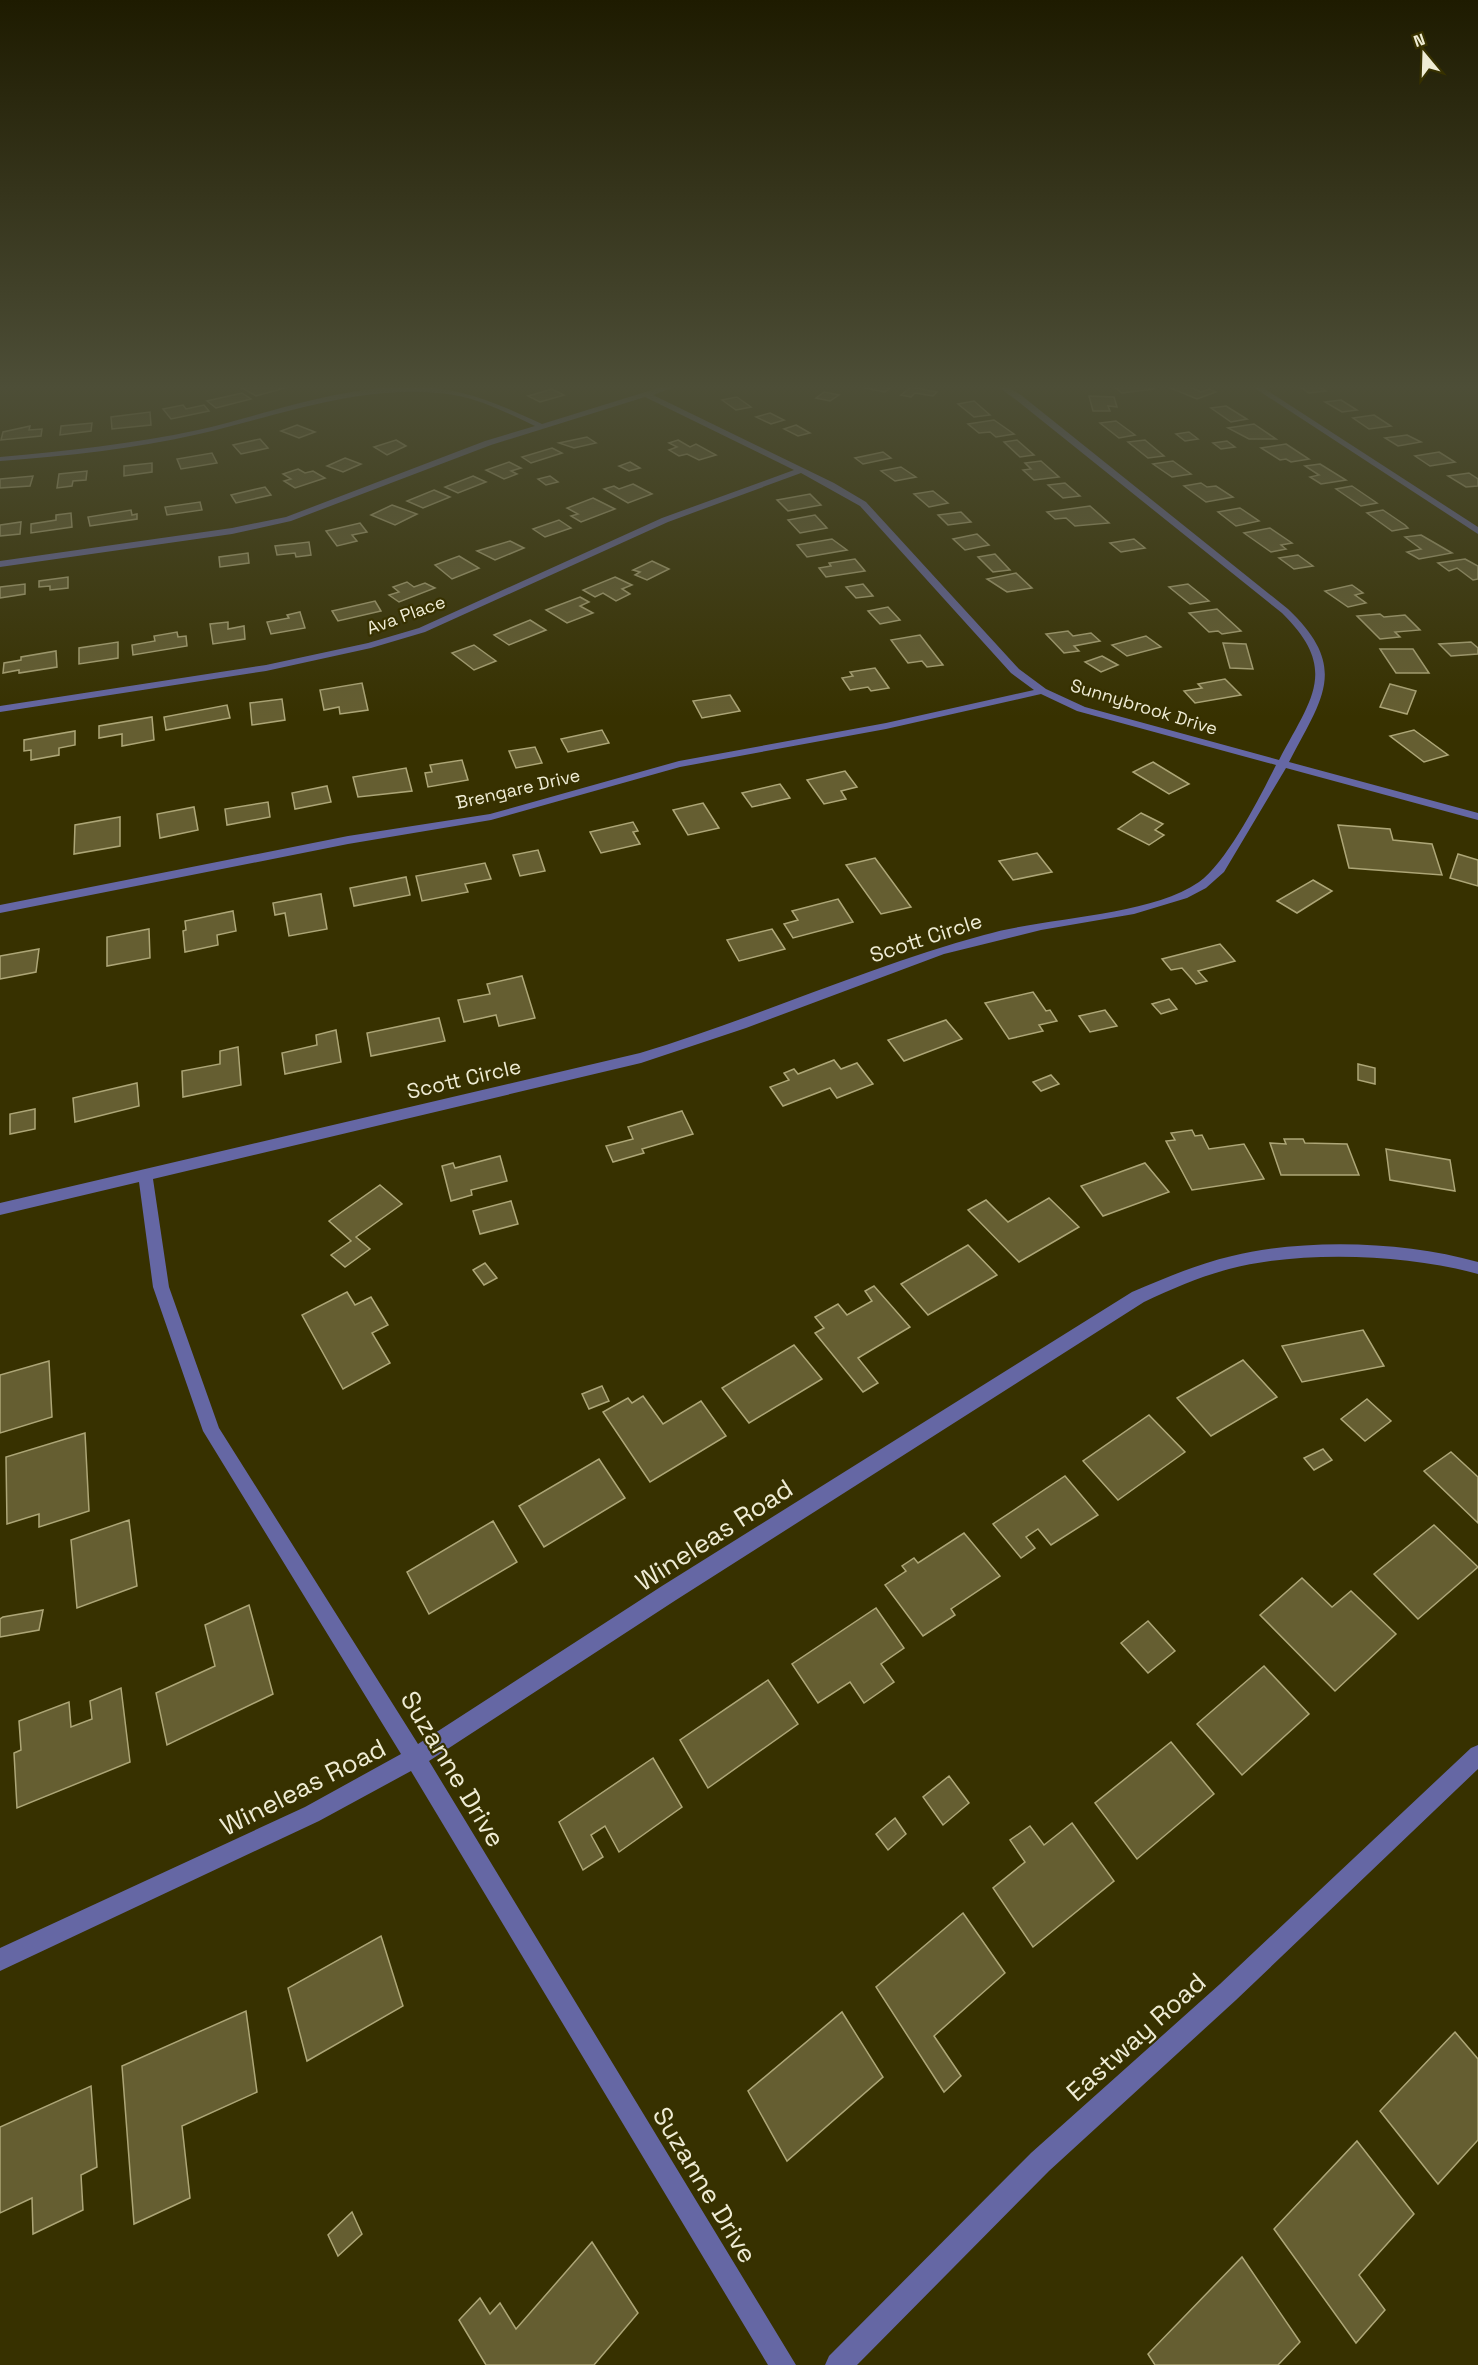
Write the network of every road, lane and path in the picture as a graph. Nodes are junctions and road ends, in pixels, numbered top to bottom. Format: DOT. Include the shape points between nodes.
graph roads {
  1 [pos="350,495"];
  2 [pos="733,495"];
  3 [pos="850,495"];
  4 [pos="1140,495"];
  5 [pos="1422,495"];
  6 [pos="1478,531"];
  7 [pos="0,564"];
  8 [pos="1042,691"];
  9 [pos="0,709"];
  10 [pos="1282,765"];
  11 [pos="1478,817"];
  12 [pos="0,909"];
  13 [pos="145,1174"];
  14 [pos="0,1209"];
  15 [pos="1478,1268"];
  16 [pos="1478,1755"];
  17 [pos="415,1758"];
  18 [pos="0,1960"];
  19 [pos="783,2365"];
  20 [pos="838,2365"];
  1 -- 7 [label="street" via="288,519 232,531"];
  2 -- 9 [label="street, Ava Place" via="665,520 422,630 354,650"];
  3 -- 8 [label="street, Sunnybrook Drive" via="863,504 1015,671"];
  4 -- 10 [label="street, Scott Circle" via="1303,627 1318,650 1322,679 1317,696"];
  5 -- 6 [label="street"];
  8 -- 10 [label="street, Sunnybrook Drive" via="1081,709"];
  8 -- 12 [label="street, Brengare Drive" via="886,726 679,764 491,817 348,840"];
  10 -- 11 [label="street, Sunnybrook Drive"];
  10 -- 13 [label="street, Scott Circle" via="1263,803 1217,873 1178,897 1108,916 953,947 729,1031 641,1058"];
  13 -- 14 [label="street, Scott Circle"];
  13 -- 17 [label="street, Suzanne Drive" via="161,1287 212,1431"];
  15 -- 17 [label="street, Wineleas Road" via="1408,1256 1312,1250 1263,1254 1180,1277 1138,1297"];
  16 -- 20 [label="street, Eastway Road" via="1228,1992 1040,2162"];
  17 -- 18 [label="street, Wineleas Road" via="312,1814"];
  17 -- 19 [label="street, Suzanne Drive"];
}
